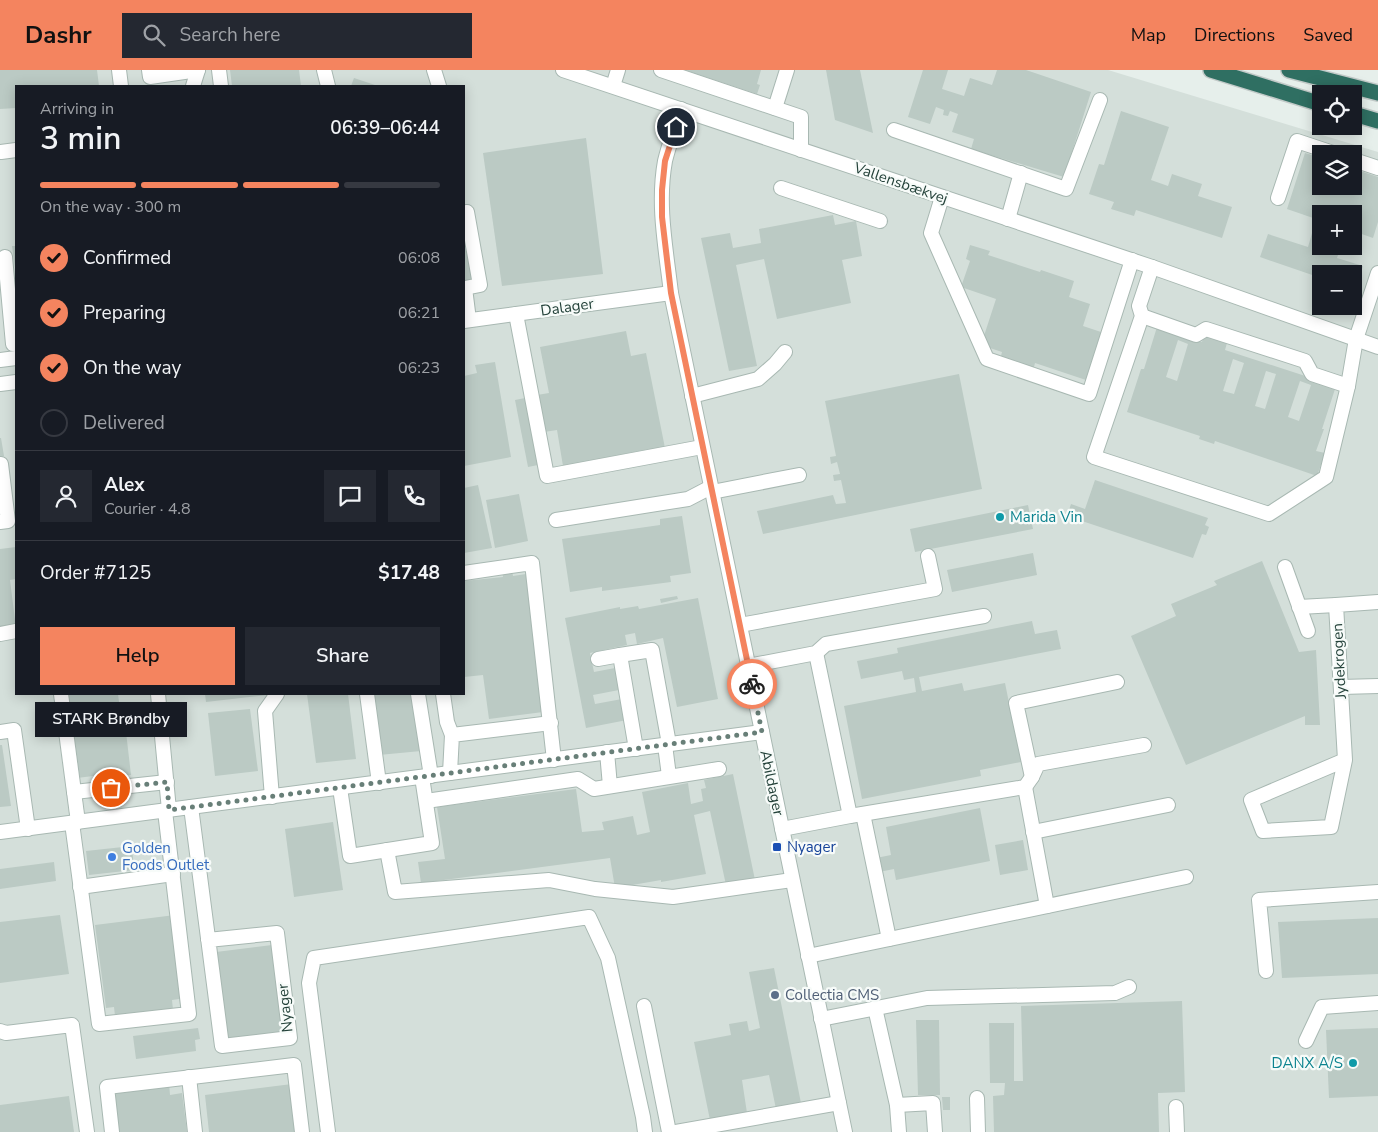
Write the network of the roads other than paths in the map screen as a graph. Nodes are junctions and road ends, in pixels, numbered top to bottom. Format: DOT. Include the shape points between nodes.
graph roads {
  1 [pos="119,70"];
  2 [pos="149,70"];
  3 [pos="198,70"];
  4 [pos="219,70"];
  5 [pos="324,70"];
  6 [pos="434,70"];
  7 [pos="563,70"];
  8 [pos="618,70"];
  9 [pos="661,70"];
  10 [pos="788,70"];
  11 [pos="1211,70"];
  12 [pos="1290,70"];
  13 [pos="121,85"];
  14 [pos="193,85"];
  15 [pos="221,85"];
  16 [pos="328,85"];
  17 [pos="439,85"];
  18 [pos="613,86"];
  19 [pos="1378,93"];
  20 [pos="1100,100"];
  21 [pos="1312,101"];
  22 [pos="776,108"];
  23 [pos="681,109"];
  24 [pos="1362,116"];
  25 [pos="1378,121"];
  26 [pos="894,130"];
  27 [pos="1312,146"];
  28 [pos="15,150"];
  29 [pos="801,150"];
  30 [pos="1,152"];
  31 [pos="1362,163"];
  32 [pos="1378,168"];
  33 [pos="1021,173"];
  34 [pos="781,188"];
  35 [pos="942,197"];
  36 [pos="1278,198"];
  37 [pos="467,212"];
  38 [pos="1008,219"];
  39 [pos="880,221"];
  40 [pos="5,257"];
  41 [pos="1132,260"];
  42 [pos="1152,267"];
  43 [pos="1378,274"];
  44 [pos="671,293"];
  45 [pos="516,314"];
  46 [pos="1142,316"];
  47 [pos="467,321"];
  48 [pos="1357,336"];
  49 [pos="1378,339"];
  50 [pos="15,343"];
  51 [pos="1378,347"];
  52 [pos="785,352"];
  53 [pos="15,358"];
  54 [pos="0,360"];
  55 [pos="15,382"];
  56 [pos="0,384"];
  57 [pos="1348,386"];
  58 [pos="692,396"];
  59 [pos="702,447"];
  60 [pos="0,464"];
  61 [pos="800,476"];
  62 [pos="712,490"];
  63 [pos="556,520"];
  64 [pos="0,522"];
  65 [pos="928,556"];
  66 [pos="1285,567"];
  67 [pos="465,573"];
  68 [pos="1378,602"];
  69 [pos="1336,604"];
  70 [pos="1299,607"];
  71 [pos="984,616"];
  72 [pos="740,625"];
  73 [pos="1308,631"];
  74 [pos="15,632"];
  75 [pos="0,634"];
  76 [pos="816,653"];
  77 [pos="620,655"];
  78 [pos="598,659"];
  79 [pos="748,666"];
  80 [pos="1117,682"];
  81 [pos="1378,686"];
  82 [pos="1341,687"];
  83 [pos="61,695"];
  84 [pos="158,695"];
  85 [pos="276,695"];
  86 [pos="367,695"];
  87 [pos="418,695"];
  88 [pos="443,695"];
  89 [pos="551,723"];
  90 [pos="0,732"];
  91 [pos="762,732"];
  92 [pos="452,735"];
  93 [pos="667,745"];
  94 [pos="1144,746"];
  95 [pos="636,749"];
  96 [pos="607,752"];
  97 [pos="554,760"];
  98 [pos="1345,760"];
  99 [pos="719,769"];
  100 [pos="450,773"];
  101 [pos="427,776"];
  102 [pos="669,776"];
  103 [pos="167,782"];
  104 [pos="1029,782"];
  105 [pos="379,783"];
  106 [pos="610,786"];
  107 [pos="340,788"];
  108 [pos="74,792"];
  109 [pos="272,797"];
  110 [pos="426,800"];
  111 [pos="1168,805"];
  112 [pos="191,807"];
  113 [pos="167,811"];
  114 [pos="856,815"];
  115 [pos="75,823"];
  116 [pos="28,829"];
  117 [pos="782,829"];
  118 [pos="0,832"];
  119 [pos="1033,832"];
  120 [pos="387,850"];
  121 [pos="172,874"];
  122 [pos="1186,877"];
  123 [pos="792,880"];
  124 [pos="80,887"];
  125 [pos="1378,892"];
  126 [pos="1047,906"];
  127 [pos="889,939"];
  128 [pos="208,940"];
  129 [pos="808,956"];
  130 [pos="1266,971"];
  131 [pos="1129,987"];
  132 [pos="1378,1004"];
  133 [pos="644,1006"];
  134 [pos="875,1008"];
  135 [pos="821,1019"];
  136 [pos="0,1031"];
  137 [pos="1306,1041"];
  138 [pos="188,1077"];
  139 [pos="977,1098"];
  140 [pos="839,1103"];
  141 [pos="897,1105"];
  142 [pos="1176,1107"];
  143 [pos="87,1132"];
  144 [pos="112,1132"];
  145 [pos="195,1132"];
  146 [pos="302,1132"];
  147 [pos="328,1132"];
  148 [pos="644,1132"];
  149 [pos="669,1132"];
  150 [pos="676,1132"];
  151 [pos="845,1132"];
  152 [pos="899,1132"];
  153 [pos="935,1132"];
  154 [pos="978,1132"];
  155 [pos="1176,1132"];
  1 -- 13 [label="street"];
  2 -- 3 [label="street" via="150,77"];
  3 -- 14 [label="street"];
  4 -- 15 [label="street"];
  5 -- 16 [label="street"];
  6 -- 17 [label="street"];
  7 -- 18 [label="street, Vallensbækvej"];
  8 -- 18 [label="street"];
  9 -- 22 [label="street"];
  10 -- 22 [label="street"];
  11 -- 21 [label="highway"];
  12 -- 19 [label="highway"];
  18 -- 23 [label="street, Vallensbækvej"];
  20 -- 33 [label="street" via="1066,189"];
  22 -- 29 [label="street" via="801,117"];
  23 -- 29 [label="street, Vallensbækvej"];
  23 -- 44 [label="street, Abildager" via="665,161 662,190"];
  24 -- 25 [label="highway"];
  26 -- 33 [label="street"];
  27 -- 36 [label="street" via="1297,141"];
  28 -- 30 [label="street"];
  29 -- 35 [label="street, Vallensbækvej"];
  31 -- 32 [label="street"];
  33 -- 38 [label="street"];
  34 -- 39 [label="street"];
  35 -- 38 [label="street, Vallensbækvej"];
  35 -- 41 [label="street" via="931,233 987,360 1089,394"];
  37 -- 47 [label="street" via="480,285 465,288"];
  38 -- 41 [label="street, Vallensbækvej"];
  40 -- 50 [label="street"];
  41 -- 42 [label="street, Vallensbækvej"];
  42 -- 46 [label="street" via="1139,306"];
  42 -- 48 [label="street, Vallensbækvej"];
  43 -- 48 [label="street"];
  44 -- 45 [label="street, Dalager"];
  44 -- 58 [label="street, Abildager"];
  45 -- 47 [label="street, Dalager"];
  45 -- 59 [label="street" via="546,476"];
  46 -- 57 [label="street" via="1196,334 1206,329 1305,361 1312,374"];
  46 -- 57 [label="street" via="1094,457 1269,514 1326,477"];
  48 -- 49 [label="street, Vallensbækvej"];
  48 -- 51 [label="street, Vallensbækvej"];
  48 -- 57 [label="street"];
  52 -- 58 [label="street" via="758,379"];
  53 -- 54 [label="street"];
  55 -- 56 [label="street"];
  58 -- 59 [label="street, Abildager"];
  59 -- 62 [label="street, Abildager"];
  60 -- 64 [label="street" via="8,521"];
  61 -- 62 [label="street"];
  62 -- 63 [label="street" via="688,500"];
  62 -- 72 [label="street, Abildager"];
  65 -- 72 [label="street" via="935,589"];
  66 -- 70 [label="street"];
  67 -- 89 [label="street" via="532,564"];
  68 -- 69 [label="street, Jydekrogen"];
  69 -- 70 [label="street"];
  69 -- 82 [label="street, Jydekrogen"];
  70 -- 73 [label="street"];
  71 -- 76 [label="street" via="826,644"];
  72 -- 79 [label="street, Abildager"];
  74 -- 75 [label="street"];
  76 -- 79 [label="street"];
  76 -- 114 [label="street"];
  77 -- 78 [label="street"];
  77 -- 93 [label="street" via="652,650"];
  77 -- 95 [label="street"];
  79 -- 91 [label="street, Abildager"];
  80 -- 104 [label="street" via="1016,703"];
  81 -- 82 [label="street"];
  82 -- 98 [label="street, Jydekrogen"];
  83 -- 108 [label="street"];
  84 -- 103 [label="street"];
  85 -- 109 [label="street" via="265,711"];
  86 -- 105 [label="street"];
  87 -- 101 [label="street"];
  88 -- 92 [label="street"];
  89 -- 92 [label="street"];
  89 -- 97 [label="street"];
  90 -- 116 [label="street" via="14,730"];
  91 -- 93 [label="street"];
  91 -- 117 [label="street, Abildager"];
  92 -- 100 [label="street"];
  93 -- 95 [label="street"];
  93 -- 102 [label="street"];
  94 -- 104 [label="street" via="1038,764"];
  95 -- 96 [label="street"];
  96 -- 97 [label="street"];
  96 -- 106 [label="street"];
  97 -- 100 [label="street"];
  98 -- 98 [label="street, Jydekrogen" via="1251,800 1263,831 1330,827"];
  99 -- 102 [label="street"];
  100 -- 101 [label="street"];
  101 -- 105 [label="street"];
  101 -- 110 [label="street"];
  102 -- 106 [label="street"];
  103 -- 108 [label="street"];
  103 -- 113 [label="street"];
  104 -- 114 [label="street"];
  104 -- 119 [label="street"];
  105 -- 107 [label="street"];
  106 -- 110 [label="street" via="594,789 578,779"];
  107 -- 109 [label="street"];
  107 -- 120 [label="street" via="350,856"];
  108 -- 115 [label="street"];
  109 -- 112 [label="street"];
  110 -- 120 [label="street" via="432,844"];
  111 -- 119 [label="street"];
  112 -- 113 [label="street"];
  112 -- 128 [label="street, Nyager"];
  113 -- 115 [label="street"];
  113 -- 121 [label="street"];
  114 -- 117 [label="street"];
  114 -- 127 [label="street"];
  115 -- 116 [label="street"];
  115 -- 124 [label="street"];
  116 -- 118 [label="street"];
  117 -- 123 [label="street, Abildager"];
  119 -- 126 [label="street"];
  120 -- 123 [label="street" via="395,892 550,880 595,889 673,897"];
  121 -- 124 [label="street"];
  121 -- 124 [label="street" via="190,1014 99,1024"];
  122 -- 126 [label="street"];
  123 -- 129 [label="street, Abildager"];
  125 -- 130 [label="street" via="1259,900"];
  126 -- 127 [label="street"];
  127 -- 129 [label="street"];
  128 -- 128 [label="street, Nyager" via="222,1046 290,1038 277,933"];
  129 -- 135 [label="street, Abildager"];
  131 -- 134 [label="street" via="1115,993 927,998"];
  132 -- 137 [label="street" via="1322,1007"];
  133 -- 149 [label="street"];
  134 -- 135 [label="street"];
  134 -- 141 [label="street"];
  135 -- 140 [label="street, Abildager"];
  136 -- 143 [label="street" via="72,1025"];
  138 -- 144 [label="street" via="107,1087"];
  138 -- 145 [label="street"];
  138 -- 146 [label="street" via="294,1065"];
  139 -- 154 [label="street"];
  140 -- 150 [label="street"];
  140 -- 151 [label="street, Abildager"];
  141 -- 152 [label="street"];
  141 -- 153 [label="street" via="933,1103"];
  142 -- 155 [label="street"];
  147 -- 148 [label="street" via="309,983 314,958 589,917 608,958"];
}
